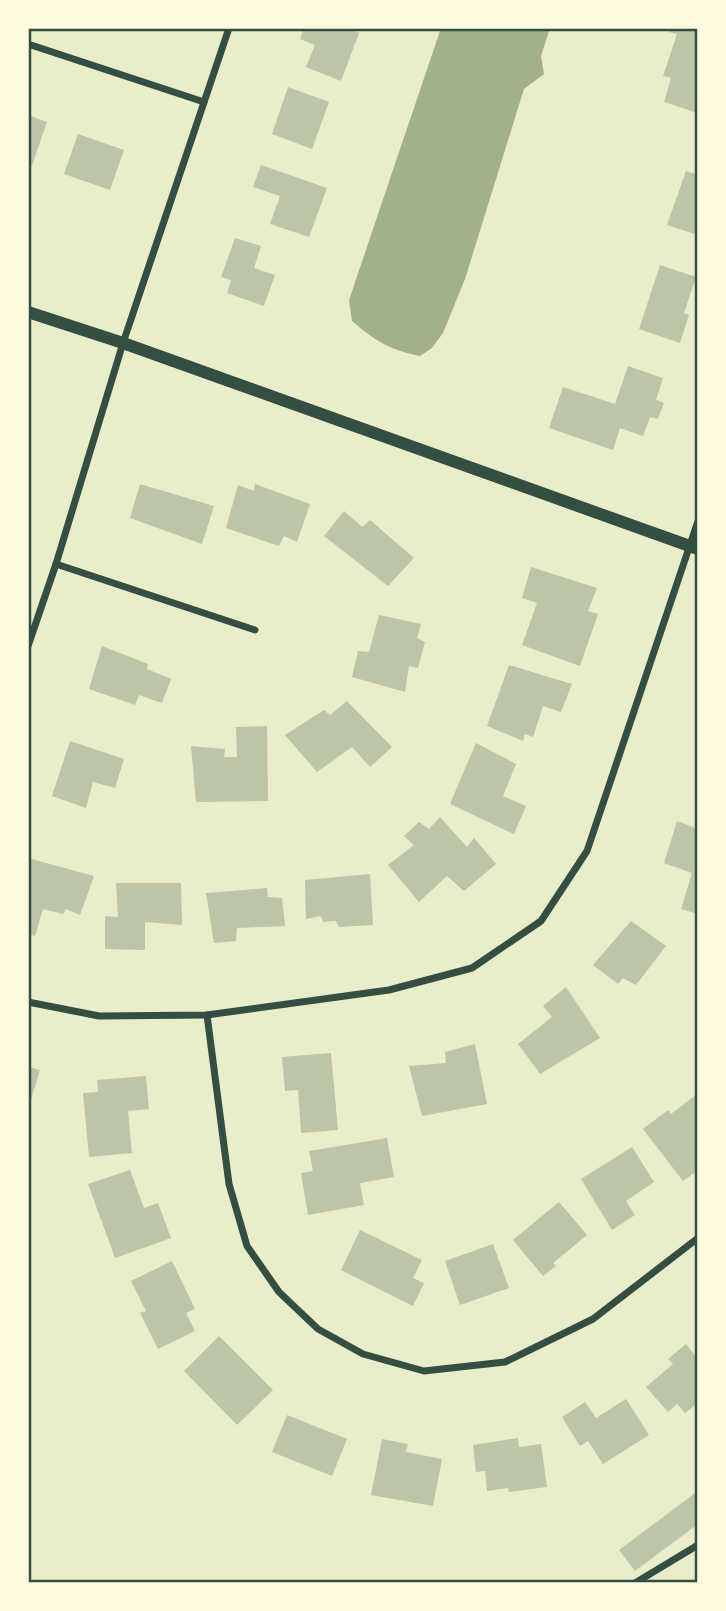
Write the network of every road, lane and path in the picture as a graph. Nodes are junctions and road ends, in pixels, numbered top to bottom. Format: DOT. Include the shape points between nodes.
graph roads {
  1 [pos="229,28"];
  2 [pos="28,44"];
  3 [pos="204,102"];
  4 [pos="28,312"];
  5 [pos="123,343"];
  6 [pos="698,521"];
  7 [pos="694,548"];
  8 [pos="56,564"];
  9 [pos="255,630"];
  10 [pos="28,646"];
  11 [pos="28,1002"];
  12 [pos="206,1015"];
  13 [pos="698,1238"];
  14 [pos="698,1545"];
  15 [pos="635,1583"];
  1 -- 3 [label="street"];
  2 -- 3 [label="street"];
  3 -- 5 [label="street"];
  4 -- 5 [label="street"];
  5 -- 7 [label="street"];
  5 -- 8 [label="street"];
  6 -- 7 [label="street"];
  7 -- 12 [label="street" via="587,851 541,921 472,968 389,990"];
  8 -- 9 [label="street"];
  8 -- 10 [label="street"];
  11 -- 12 [label="street" via="99,1016"];
  12 -- 13 [label="street" via="229,1184 247,1246 279,1292 317,1329 363,1354 424,1371 505,1362 593,1320"];
  14 -- 15 [label="street"];
}
